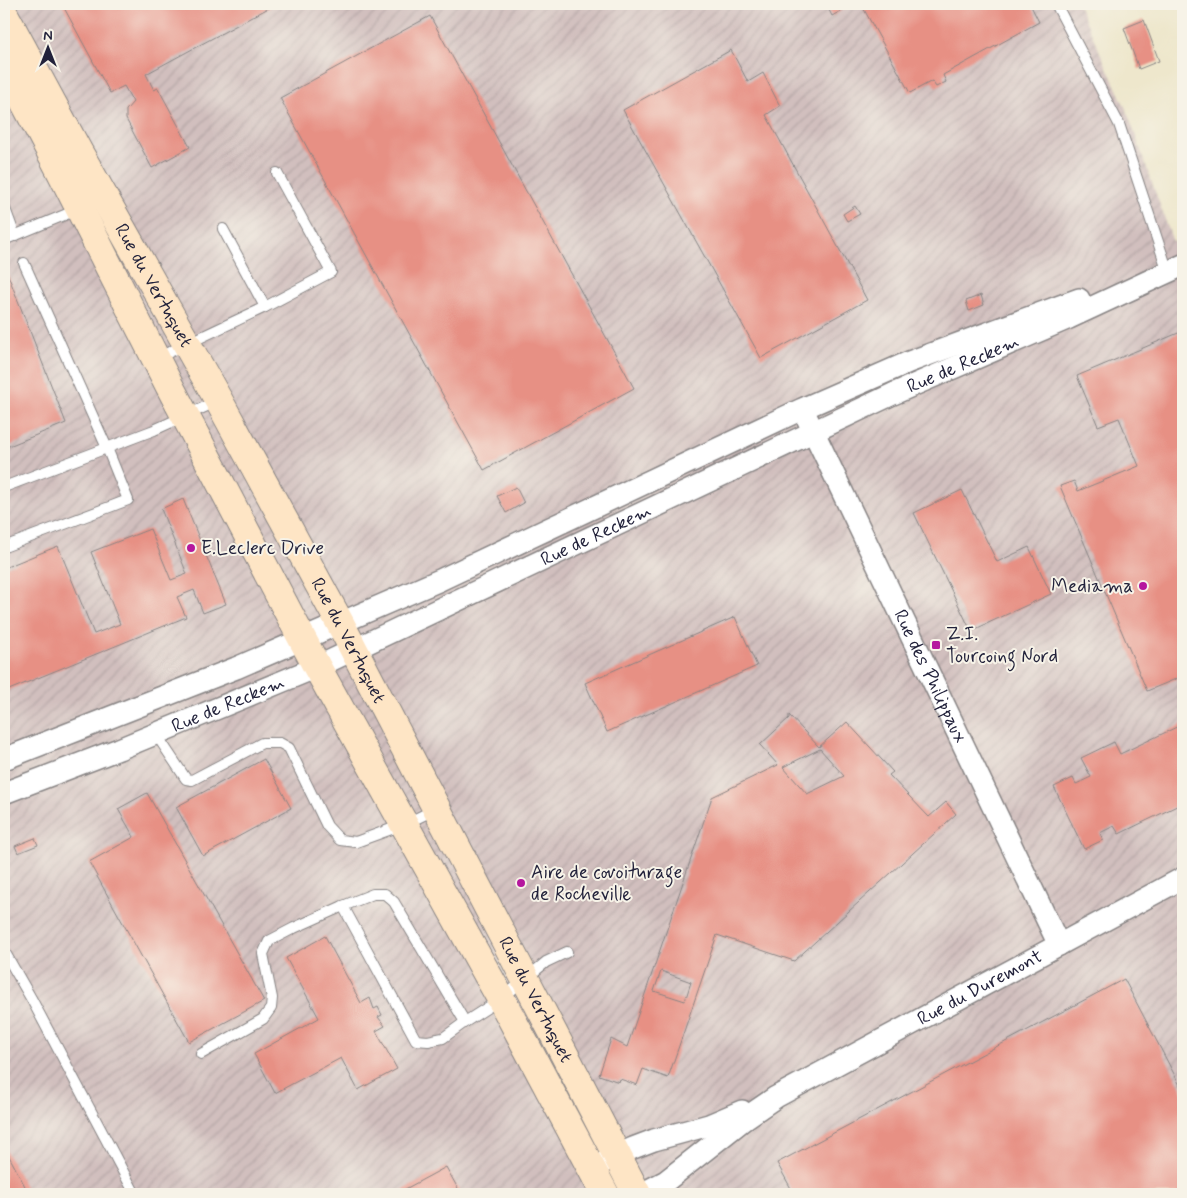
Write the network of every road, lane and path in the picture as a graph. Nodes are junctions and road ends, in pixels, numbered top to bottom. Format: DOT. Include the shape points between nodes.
graph roads {
  1 [pos="1056,4"];
  2 [pos="4,14"];
  3 [pos="4,63"];
  4 [pos="277,173"];
  5 [pos="92,202"];
  6 [pos="4,206"];
  7 [pos="223,229"];
  8 [pos="15,236"];
  9 [pos="4,240"];
  10 [pos="24,263"];
  11 [pos="1175,267"];
  12 [pos="265,307"];
  13 [pos="187,344"];
  14 [pos="156,359"];
  15 [pos="219,401"];
  16 [pos="802,409"];
  17 [pos="186,416"];
  18 [pos="813,431"];
  19 [pos="107,448"];
  20 [pos="4,487"];
  21 [pos="4,547"];
  22 [pos="340,623"];
  23 [pos="302,639"];
  24 [pos="353,650"];
  25 [pos="318,667"];
  26 [pos="156,734"];
  27 [pos="4,759"];
  28 [pos="4,793"];
  29 [pos="436,809"];
  30 [pos="405,824"];
  31 [pos="1183,878"];
  32 [pos="343,906"];
  33 [pos="1059,944"];
  34 [pos="4,951"];
  35 [pos="567,952"];
  36 [pos="525,980"];
  37 [pos="501,999"];
  38 [pos="465,1022"];
  39 [pos="201,1054"];
  40 [pos="776,1097"];
  41 [pos="617,1156"];
  42 [pos="591,1168"];
  43 [pos="135,1194"];
  44 [pos="605,1194"];
  45 [pos="636,1194"];
  46 [pos="641,1194"];
  1 -- 11 [label="lane" via="1119,124"];
  2 -- 5 [label="street, Rue du Vertuquet" via="78,151"];
  3 -- 5 [label="street, Rue du Vertuquet"];
  4 -- 12 [label="lane" via="331,272"];
  5 -- 8 [label="lane"];
  5 -- 13 [label="street, Rue du Vertuquet"];
  5 -- 14 [label="street, Rue du Vertuquet"];
  6 -- 8 [label="lane"];
  7 -- 12 [label="lane"];
  8 -- 9 [label="lane"];
  10 -- 19 [label="lane"];
  11 -- 16 [label="street, Rue de Reckem" via="909,362"];
  11 -- 18 [label="street, Rue de Reckem" via="1069,318"];
  12 -- 13 [label="lane"];
  13 -- 14 [label="lane"];
  13 -- 15 [label="street, Rue du Vertuquet"];
  14 -- 17 [label="street, Rue du Vertuquet"];
  15 -- 17 [label="lane"];
  15 -- 22 [label="street, Rue du Vertuquet"];
  16 -- 18 [label="street, Rue des Philippaux"];
  16 -- 22 [label="street, Rue de Reckem" via="440,580"];
  17 -- 19 [label="lane"];
  17 -- 23 [label="street, Rue du Vertuquet"];
  18 -- 24 [label="street, Rue de Reckem"];
  18 -- 33 [label="street, Rue des Philippaux"];
  19 -- 20 [label="lane"];
  19 -- 21 [label="lane" via="128,500"];
  22 -- 23 [label="street, Rue de Reckem"];
  22 -- 24 [label="street, Rue du Vertuquet"];
  23 -- 25 [label="street, Rue du Vertuquet"];
  23 -- 27 [label="street, Rue de Reckem"];
  24 -- 25 [label="street, Rue de Reckem"];
  24 -- 29 [label="street, Rue du Vertuquet"];
  25 -- 26 [label="street, Rue de Reckem"];
  25 -- 30 [label="street, Rue du Vertuquet"];
  26 -- 28 [label="street, Rue de Reckem"];
  26 -- 30 [label="lane" via="186,779 192,780 262,744 280,744 289,748 327,826 340,840 356,842"];
  29 -- 30 [label="lane"];
  29 -- 36 [label="street, Rue du Vertuquet"];
  30 -- 37 [label="street, Rue du Vertuquet"];
  31 -- 33 [label="street, Rue du Duremont"];
  32 -- 38 [label="lane" via="372,894 385,894 394,902"];
  32 -- 38 [label="lane" via="416,1040 443,1038"];
  32 -- 39 [label="lane" via="269,941 263,954 271,1008 263,1019"];
  33 -- 40 [label="street, Rue du Duremont"];
  34 -- 43 [label="lane"];
  35 -- 36 [label="lane" via="546,962"];
  36 -- 37 [label="lane"];
  36 -- 41 [label="street, Rue du Vertuquet"];
  37 -- 38 [label="lane"];
  37 -- 42 [label="street, Rue du Vertuquet"];
  40 -- 41 [label="street, Rue du Duremont" via="709,1125 654,1140"];
  40 -- 46 [label="street, Rue du Duremont" via="666,1181"];
  41 -- 42 [label="street, Rue du Duremont"];
  41 -- 45 [label="street, Rue du Vertuquet"];
  42 -- 44 [label="street, Rue du Vertuquet"];
}
